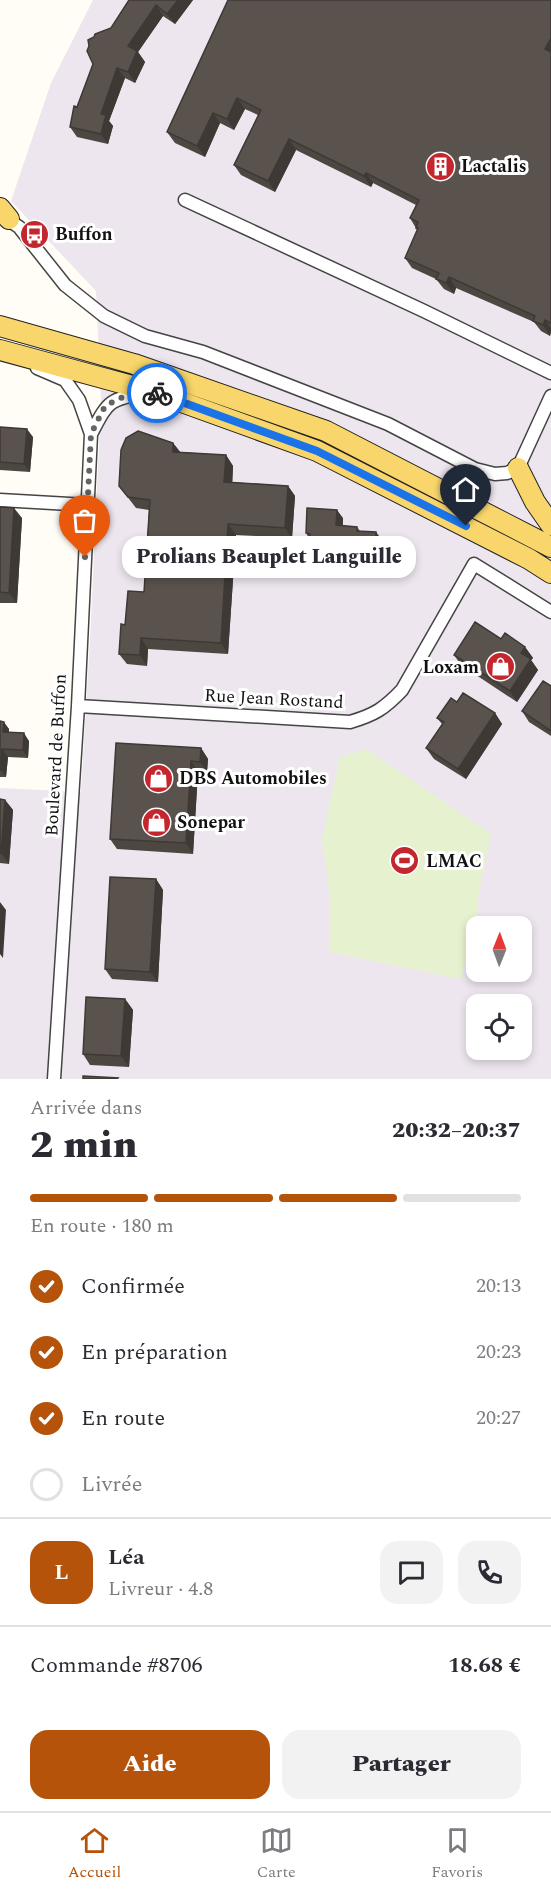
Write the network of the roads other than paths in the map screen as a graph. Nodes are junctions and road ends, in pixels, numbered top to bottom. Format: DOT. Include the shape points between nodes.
graph roads {
  1 [pos="184,200"];
  2 [pos="3,214"];
  3 [pos="0,326"];
  4 [pos="0,351"];
  5 [pos="551,373"];
  6 [pos="154,392"];
  7 [pos="551,396"];
  8 [pos="91,434"];
  9 [pos="518,468"];
  10 [pos="0,500"];
  11 [pos="87,505"];
  12 [pos="551,525"];
  13 [pos="551,547"];
  14 [pos="551,573"];
  15 [pos="551,612"];
  16 [pos="78,706"];
  17 [pos="54,1079"];
  1 -- 5 [label="street"];
  2 -- 9 [label="street" via="28,237 65,285 104,316 145,336 204,352 388,424 475,469 495,474"];
  3 -- 13 [label="main road" via="134,364 326,431"];
  4 -- 6 [label="main road"];
  4 -- 8 [label="street" via="65,380 79,400"];
  6 -- 8 [label="street" via="123,397 105,406"];
  6 -- 14 [label="main road" via="317,451"];
  7 -- 9 [label="street"];
  8 -- 11 [label="street, Boulevard de Buffon"];
  9 -- 12 [label="main road"];
  10 -- 11 [label="street"];
  11 -- 16 [label="street, Boulevard de Buffon"];
  15 -- 16 [label="street, Rue Jean Rostand" via="474,564 402,690 371,716 350,722"];
  16 -- 17 [label="street, Boulevard de Buffon"];
}
